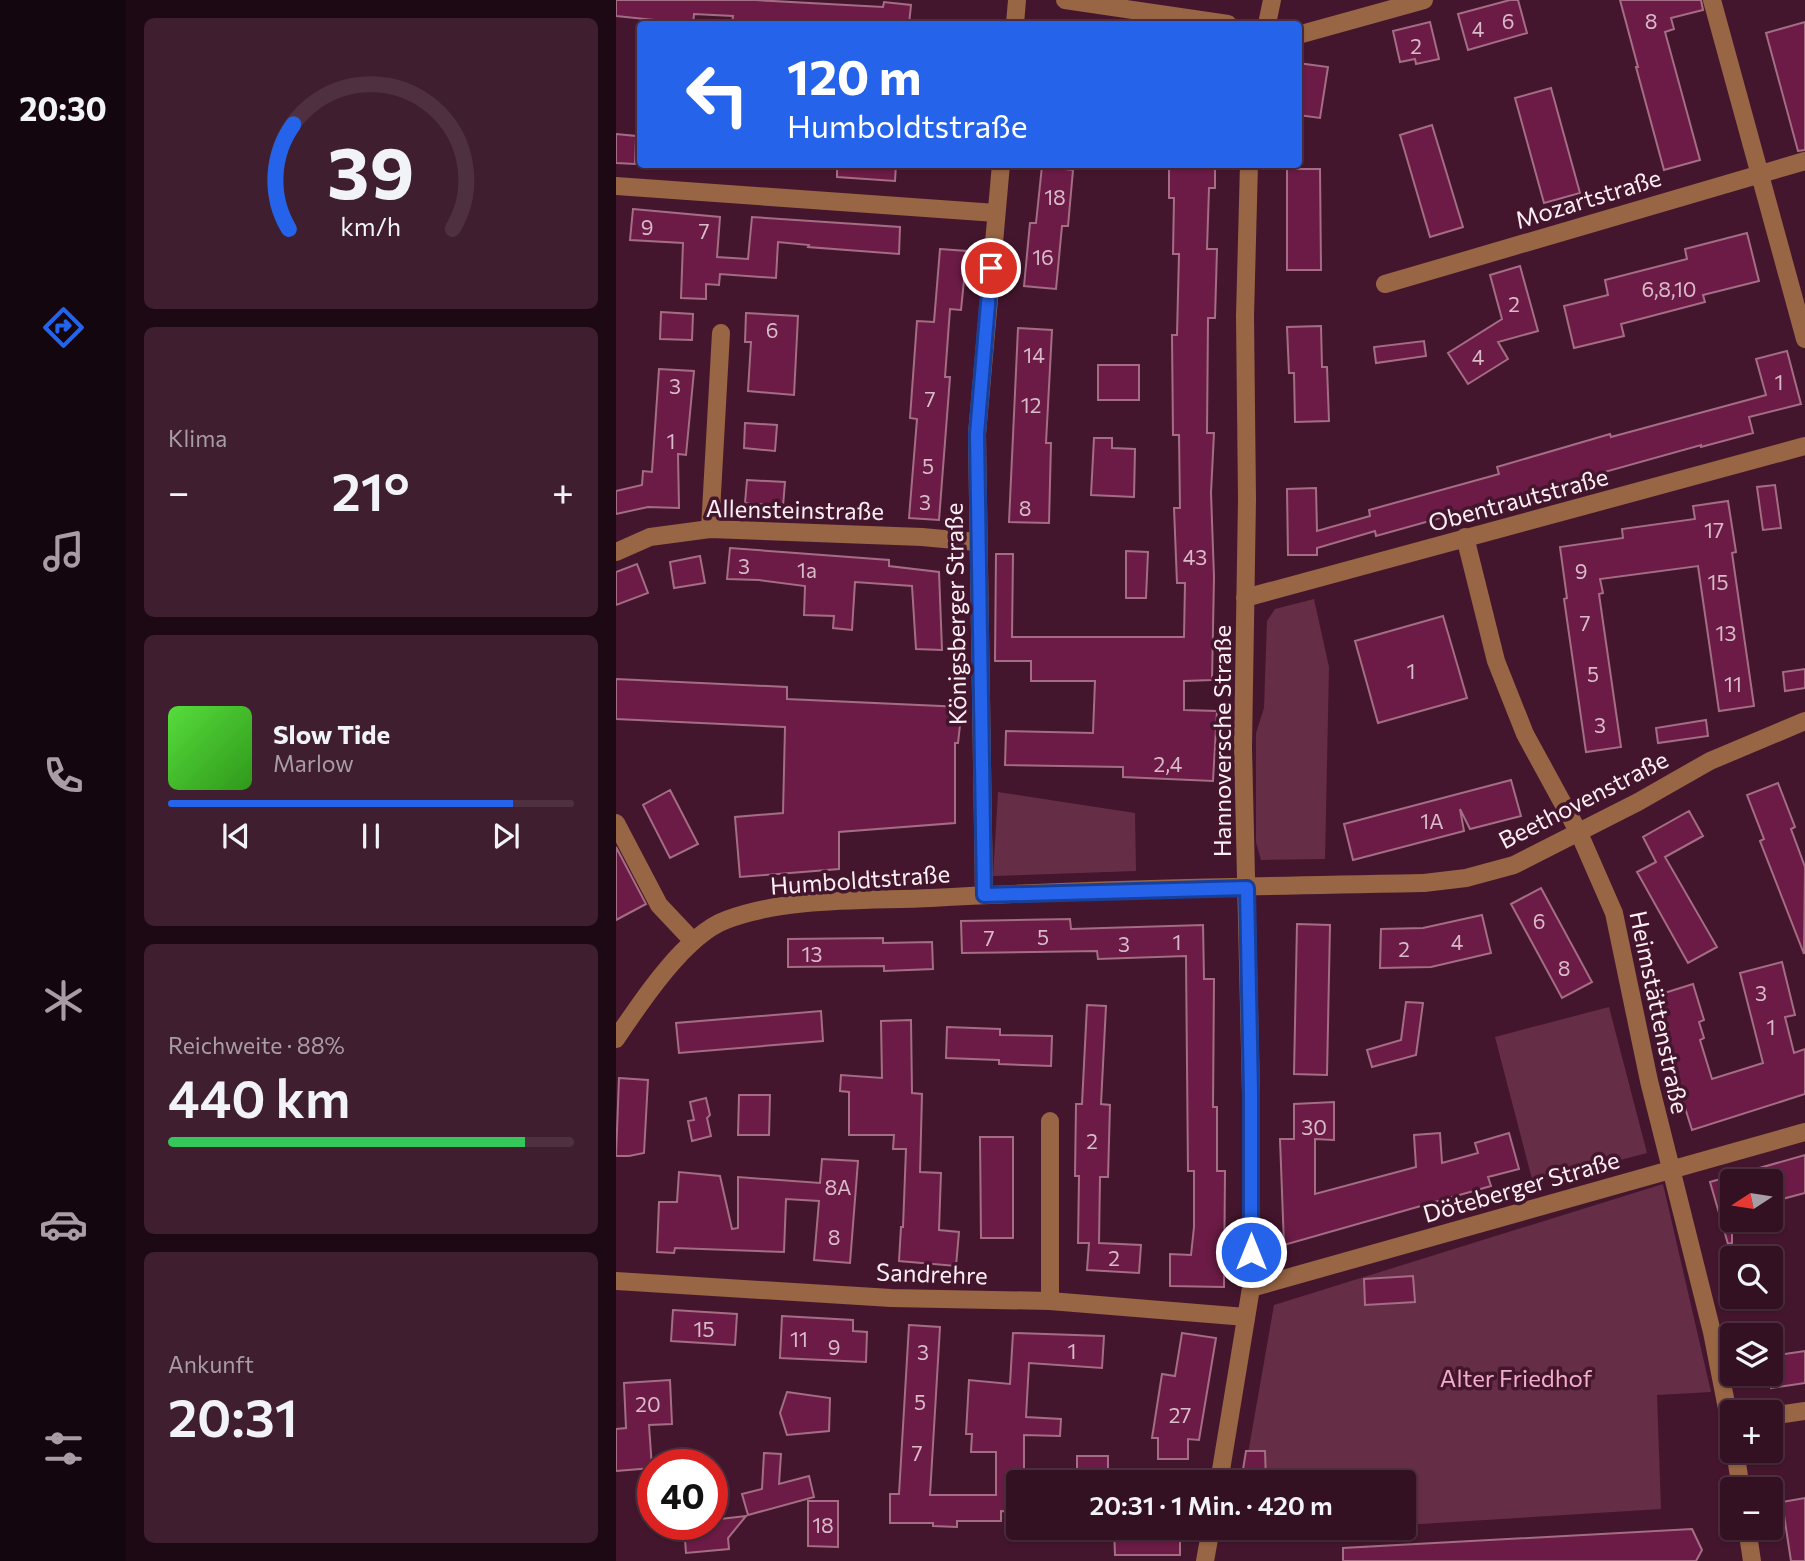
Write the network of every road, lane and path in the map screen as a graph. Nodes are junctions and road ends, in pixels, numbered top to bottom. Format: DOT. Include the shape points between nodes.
graph roads {
  1 [pos="1017,0"];
  2 [pos="1065,0"];
  3 [pos="1272,0"];
  4 [pos="1424,0"];
  5 [pos="1712,0"];
  6 [pos="1015,21"];
  7 [pos="1208,21"];
  8 [pos="1268,21"];
  9 [pos="1302,34"];
  10 [pos="1805,161"];
  11 [pos="1001,168"];
  12 [pos="1250,168"];
  13 [pos="1760,172"];
  14 [pos="616,186"];
  15 [pos="996,213"];
  16 [pos="1385,284"];
  17 [pos="721,333"];
  18 [pos="1805,339"];
  19 [pos="1805,446"];
  20 [pos="710,529"];
  21 [pos="1465,537"];
  22 [pos="977,542"];
  23 [pos="616,552"];
  24 [pos="1245,598"];
  25 [pos="1805,721"];
  26 [pos="616,823"];
  27 [pos="1578,833"];
  28 [pos="1247,888"];
  29 [pos="984,895"];
  30 [pos="692,940"];
  31 [pos="616,1039"];
  32 [pos="1050,1121"];
  33 [pos="1805,1132"];
  34 [pos="1670,1169"];
  35 [pos="616,1281"];
  36 [pos="1251,1288"];
  37 [pos="1051,1301"];
  38 [pos="1246,1317"];
  39 [pos="1727,1400"];
  40 [pos="1805,1411"];
  41 [pos="1783,1414"];
  42 [pos="1221,1470"];
  43 [pos="1209,1540"];
  44 [pos="1749,1540"];
  45 [pos="1205,1561"];
  46 [pos="1752,1561"];
  1 -- 6 [label="street"];
  2 -- 7 [label="street"];
  3 -- 8 [label="street"];
  4 -- 9 [label="street"];
  5 -- 13 [label="street"];
  10 -- 13 [label="street, Mozartstraße"];
  11 -- 15 [label="street, Königsberger Straße"];
  12 -- 24 [label="street, Hannoversche Straße"];
  13 -- 16 [label="street, Mozartstraße"];
  13 -- 18 [label="street"];
  14 -- 15 [label="street"];
  15 -- 22 [label="street, Königsberger Straße" via="977,434"];
  17 -- 20 [label="street"];
  19 -- 21 [label="street, Obentrautstraße"];
  20 -- 22 [label="street, Allensteinstraße"];
  20 -- 23 [label="street, Allensteinstraße" via="650,537"];
  21 -- 24 [label="street, Obentrautstraße"];
  21 -- 27 [label="street, Heimstättenstraße" via="1496,661 1525,734"];
  22 -- 29 [label="street, Königsberger Straße"];
  24 -- 28 [label="street, Hannoversche Straße"];
  25 -- 27 [label="street, Beethovenstraße" via="1710,761"];
  26 -- 30 [label="street" via="659,905"];
  27 -- 28 [label="street, Beethovenstraße" via="1514,865 1466,878"];
  27 -- 34 [label="street, Heimstättenstraße" via="1615,912"];
  28 -- 29 [label="street, Humboldtstraße"];
  28 -- 36 [label="street, Hannoversche Straße"];
  29 -- 30 [label="street, Humboldtstraße" via="781,905 724,920"];
  30 -- 31 [label="street, Humboldtstraße"];
  32 -- 37 [label="street"];
  33 -- 34 [label="street, Döteberger Straße"];
  34 -- 36 [label="street, Döteberger Straße"];
  34 -- 39 [label="street, Heimstättenstraße"];
  35 -- 37 [label="street, Sandrehre" via="891,1298"];
  36 -- 38 [label="street, Hannoversche Straße"];
  37 -- 38 [label="street, Sandrehre"];
  38 -- 42 [label="street, Hannoversche Straße"];
  40 -- 41 [label="street"];
  43 -- 45 [label="street"];
  44 -- 46 [label="street"];
}
